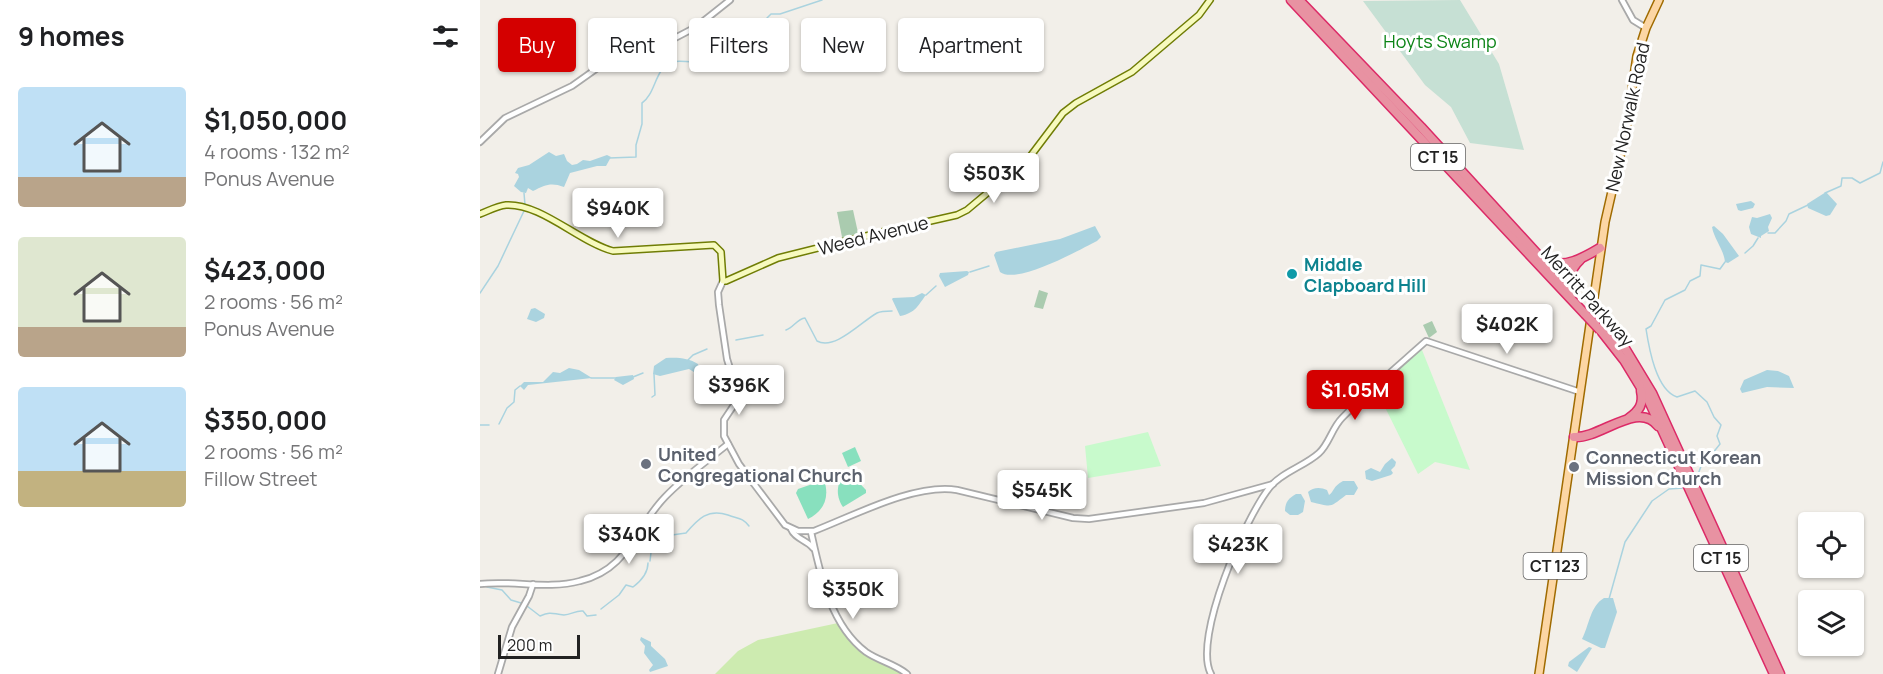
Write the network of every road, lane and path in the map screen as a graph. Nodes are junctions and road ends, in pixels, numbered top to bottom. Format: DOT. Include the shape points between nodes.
graph roads {
  1 [pos="730,0"];
  2 [pos="1210,0"];
  3 [pos="1291,0"];
  4 [pos="1299,0"];
  5 [pos="1622,0"];
  6 [pos="1659,0"];
  7 [pos="1646,28"];
  8 [pos="480,142"];
  9 [pos="480,214"];
  10 [pos="1532,248"];
  11 [pos="1600,248"];
  12 [pos="1582,257"];
  13 [pos="723,281"];
  14 [pos="1579,300"];
  15 [pos="1586,311"];
  16 [pos="1600,325"];
  17 [pos="1636,377"];
  18 [pos="1580,392"];
  19 [pos="1629,418"];
  20 [pos="1574,437"];
  21 [pos="1668,442"];
  22 [pos="728,444"];
  23 [pos="1273,484"];
  24 [pos="1257,488"];
  25 [pos="1263,497"];
  26 [pos="791,529"];
  27 [pos="811,531"];
  28 [pos="802,532"];
  29 [pos="803,540"];
  30 [pos="815,550"];
  31 [pos="480,584"];
  32 [pos="533,584"];
  33 [pos="498,674"];
  34 [pos="907,674"];
  35 [pos="1211,674"];
  36 [pos="1539,674"];
  37 [pos="1774,674"];
  38 [pos="1780,674"];
  1 -- 8 [label="street" via="675,38 619,52 572,86 505,118"];
  2 -- 13 [label="main road, Weed Avenue" via="1127,76 1068,108 1029,158 962,213 778,258"];
  3 -- 15 [label="highway, Merritt Parkway / CT 15"];
  4 -- 10 [label="highway, Merritt Parkway / CT 15"];
  5 -- 7 [label="street" via="1633,20"];
  6 -- 7 [label="main road, New Norwalk Road / CT 123"];
  7 -- 11 [label="main road, New Norwalk Road / CT 123"];
  9 -- 13 [label="main road" via="502,206 524,207 613,250 714,245 721,252"];
  10 -- 12 [label="highway" via="1551,263 1563,264"];
  10 -- 14 [label="highway, Merritt Parkway / CT 15"];
  11 -- 12 [label="highway"];
  11 -- 18 [label="main road, CT 123"];
  12 -- 14 [label="highway" via="1570,278"];
  13 -- 22 [label="street" via="718,292 719,305 727,359 738,394 723,423"];
  14 -- 15 [label="highway, Merritt Parkway / CT 15"];
  15 -- 16 [label="highway, Merritt Parkway / CT 15"];
  16 -- 17 [label="highway, Merritt Parkway / CT 15"];
  16 -- 38 [label="highway, Merritt Parkway / CT 15" via="1626,350 1652,393"];
  17 -- 19 [label="highway" via="1642,399 1640,409"];
  17 -- 21 [label="highway, Merritt Parkway / CT 15"];
  18 -- 20 [label="main road, CT 123"];
  18 -- 23 [label="street" via="1426,341 1340,420 1320,452"];
  19 -- 20 [label="highway" via="1586,437"];
  19 -- 21 [label="highway" via="1651,420"];
  20 -- 36 [label="main road, CT 123"];
  21 -- 37 [label="highway, Merritt Parkway / CT 15"];
  22 -- 26 [label="street" via="780,520"];
  22 -- 32 [label="street" via="666,495 616,563 580,582"];
  23 -- 24 [label="street"];
  23 -- 25 [label="street"];
  24 -- 25 [label="street"];
  24 -- 27 [label="street" via="1204,502 1089,519 937,489 897,498"];
  25 -- 35 [label="street" via="1233,557 1213,612 1207,660"];
  26 -- 28 [label="street"];
  26 -- 29 [label="street"];
  27 -- 28 [label="street"];
  27 -- 30 [label="street"];
  28 -- 29 [label="street"];
  29 -- 30 [label="street"];
  30 -- 34 [label="street" via="830,602 850,635 866,652"];
  31 -- 32 [label="street"];
  32 -- 33 [label="street" via="512,627"];
}
